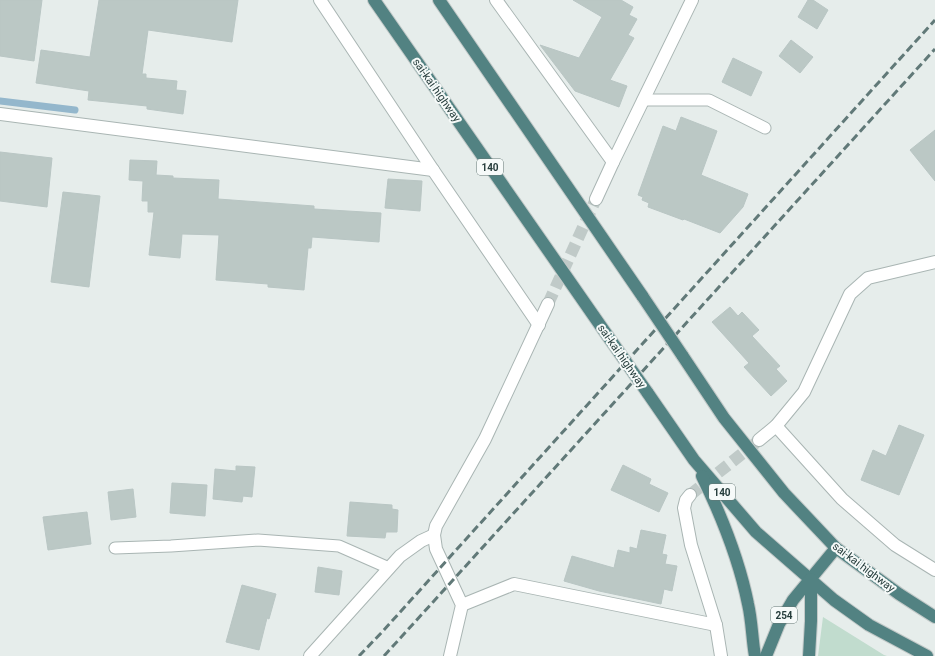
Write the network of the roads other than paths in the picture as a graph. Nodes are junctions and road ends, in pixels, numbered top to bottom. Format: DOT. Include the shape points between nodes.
graph roads {
  1 [pos="320,0"];
  2 [pos="374,0"];
  3 [pos="439,0"];
  4 [pos="496,0"];
  5 [pos="692,0"];
  6 [pos="643,100"];
  7 [pos="0,114"];
  8 [pos="765,128"];
  9 [pos="613,162"];
  10 [pos="433,170"];
  11 [pos="596,199"];
  12 [pos="935,262"];
  13 [pos="548,304"];
  14 [pos="539,325"];
  15 [pos="776,426"];
  16 [pos="759,440"];
  17 [pos="694,460"];
  18 [pos="690,495"];
  19 [pos="434,535"];
  20 [pos="115,548"];
  21 [pos="836,548"];
  22 [pos="389,568"];
  23 [pos="935,570"];
  24 [pos="810,579"];
  25 [pos="462,605"];
  26 [pos="935,617"];
  27 [pos="716,625"];
  28 [pos="310,656"];
  29 [pos="450,656"];
  30 [pos="721,656"];
  31 [pos="755,656"];
  32 [pos="766,656"];
  33 [pos="809,656"];
  34 [pos="927,656"];
  1 -- 10 [label="street"];
  2 -- 17 [label="highway, sai-kai highway / 140, bridge"];
  3 -- 21 [label="highway, sai-kai highway, bridge" via="724,418 784,493"];
  4 -- 9 [label="street"];
  5 -- 6 [label="street"];
  6 -- 8 [label="lane" via="709,100"];
  6 -- 9 [label="street"];
  7 -- 10 [label="street"];
  9 -- 11 [label="street"];
  10 -- 14 [label="street"];
  12 -- 15 [label="street" via="868,278 850,294 804,392"];
  13 -- 14 [label="street"];
  14 -- 19 [label="street" via="485,439 439,518"];
  15 -- 16 [label="street"];
  15 -- 23 [label="street" via="842,499 895,545"];
  17 -- 24 [label="highway, sai-kai highway / 140" via="756,532"];
  17 -- 31 [label="highway" via="731,540 748,605"];
  18 -- 27 [label="street" via="684,508 691,545"];
  19 -- 22 [label="street" via="400,556"];
  19 -- 25 [label="street" via="436,549"];
  20 -- 22 [label="lane" via="258,540 339,546"];
  21 -- 24 [label="highway, 254"];
  21 -- 26 [label="highway, sai-kai highway"];
  22 -- 28 [label="street"];
  24 -- 32 [label="highway, 254" via="793,600 779,624"];
  24 -- 33 [label="highway, 254"];
  24 -- 34 [label="highway, sai-kai highway / 140" via="869,625"];
  25 -- 27 [label="street" via="514,584"];
  25 -- 29 [label="street"];
  27 -- 30 [label="street"];
}
